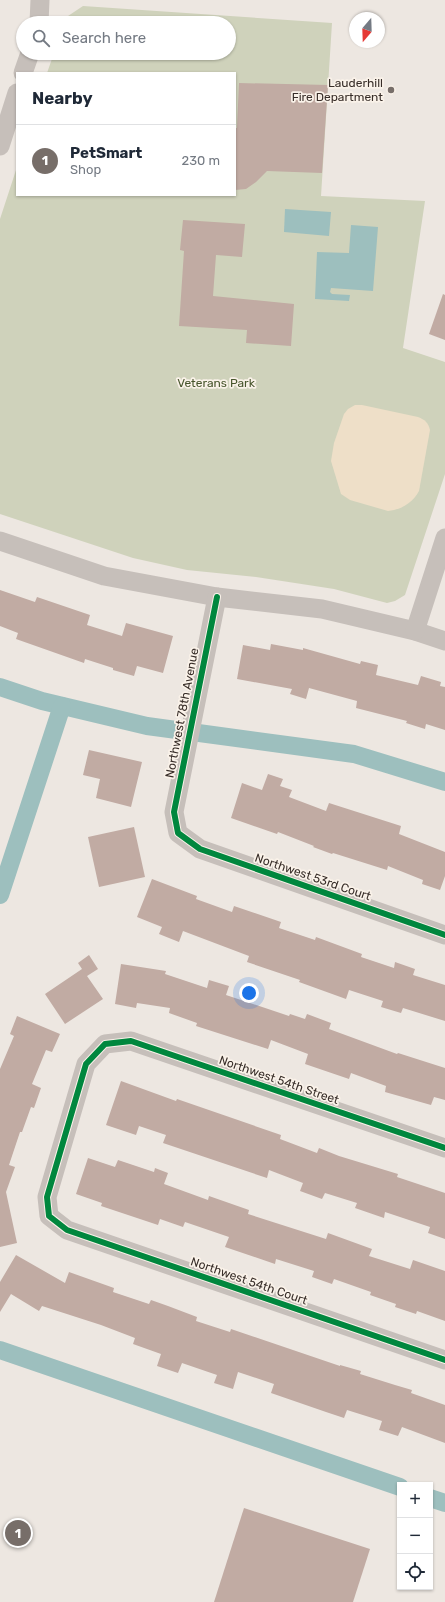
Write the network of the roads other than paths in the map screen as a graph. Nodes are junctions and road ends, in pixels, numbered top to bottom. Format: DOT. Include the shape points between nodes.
graph roads {
  1 [pos="40,0"];
  2 [pos="39,16"];
  3 [pos="28,60"];
  4 [pos="23,72"];
  5 [pos="16,96"];
  6 [pos="0,146"];
  7 [pos="445,538"];
  8 [pos="0,541"];
  9 [pos="217,597"];
  10 [pos="415,631"];
  11 [pos="445,642"];
  12 [pos="178,833"];
  13 [pos="445,935"];
  14 [pos="445,1148"];
  15 [pos="49,1216"];
  16 [pos="445,1360"];
  1 -- 2 [label="street"];
  3 -- 4 [label="street"];
  5 -- 6 [label="street"];
  7 -- 10 [label="street"];
  8 -- 9 [label="street" via="104,576"];
  9 -- 10 [label="street" via="322,609"];
  9 -- 12 [label="street, Northwest 78th Avenue" via="174,812"];
  10 -- 11 [label="street"];
  12 -- 13 [label="street, Northwest 53rd Court" via="200,849"];
  14 -- 15 [label="street, Northwest 54th Street" via="130,1042 105,1044 86,1064 47,1196"];
  15 -- 16 [label="street, Northwest 54th Court" via="67,1230"];
}
